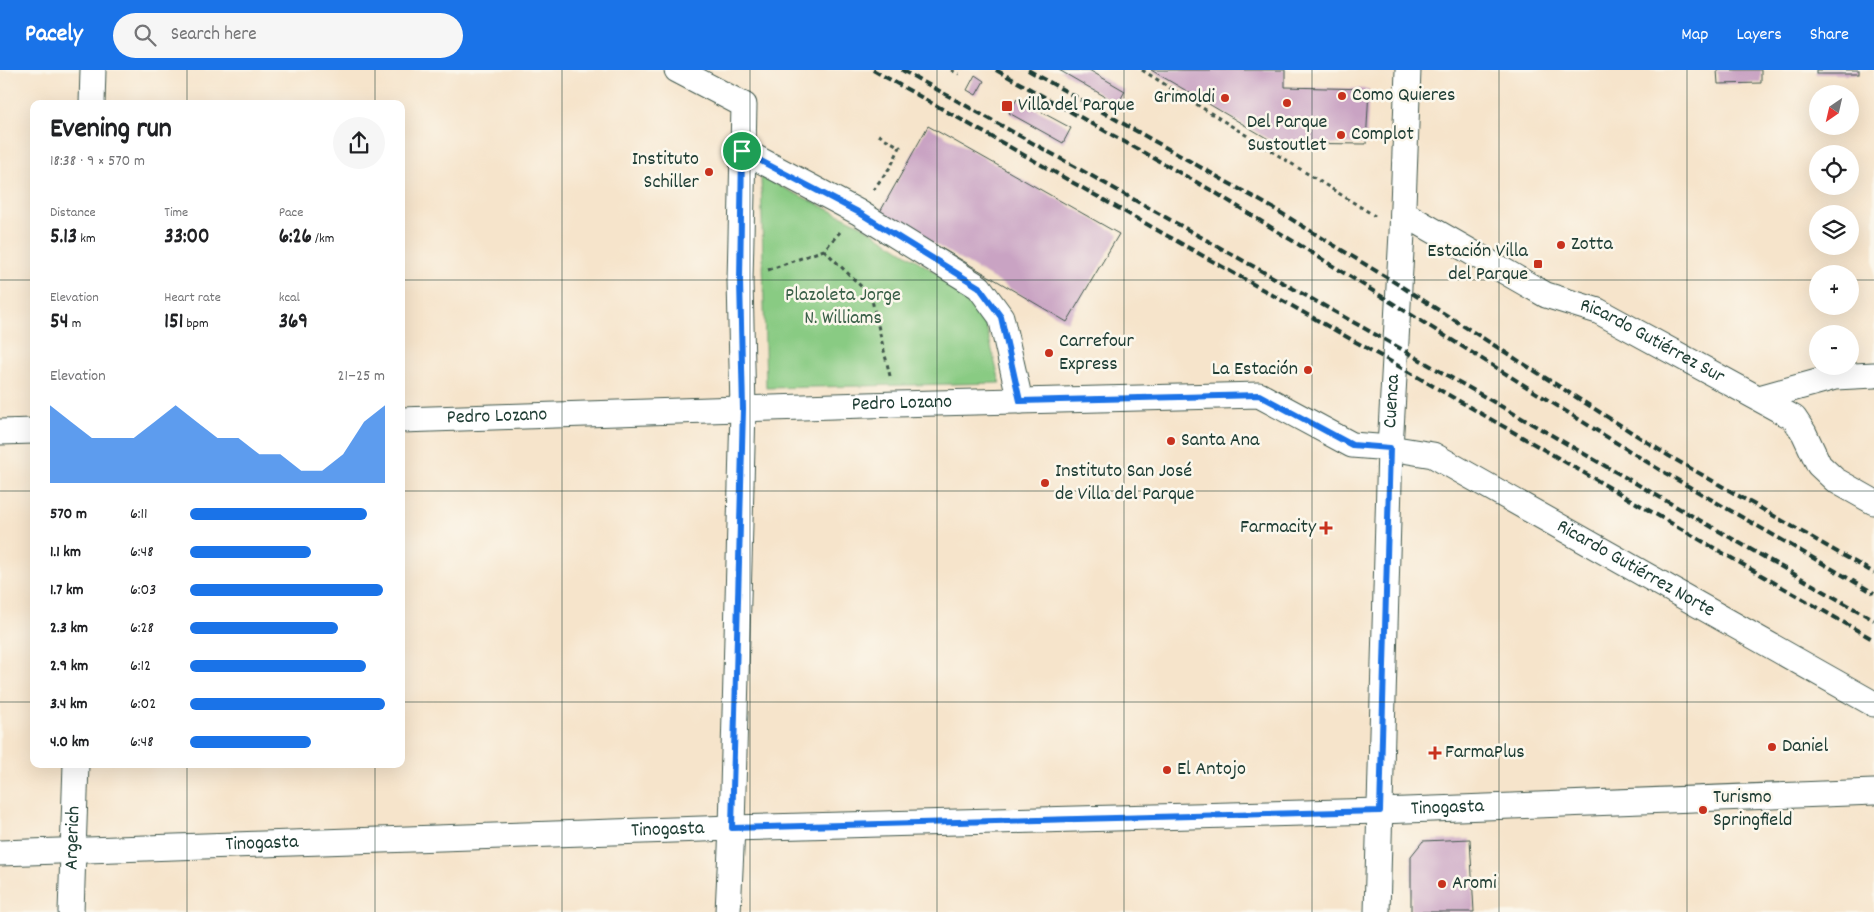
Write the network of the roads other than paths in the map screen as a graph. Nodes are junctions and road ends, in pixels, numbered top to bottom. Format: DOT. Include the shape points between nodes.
graph roads {
  1 [pos="93,70"];
  2 [pos="677,70"];
  3 [pos="1408,70"];
  4 [pos="92,100"];
  5 [pos="742,151"];
  6 [pos="1402,223"];
  7 [pos="1874,375"];
  8 [pos="1759,398"];
  9 [pos="1020,401"];
  10 [pos="743,409"];
  11 [pos="405,420"];
  12 [pos="30,431"];
  13 [pos="0,432"];
  14 [pos="1390,448"];
  15 [pos="1874,502"];
  16 [pos="1874,704"];
  17 [pos="76,768"];
  18 [pos="1874,792"];
  19 [pos="1380,811"];
  20 [pos="732,828"];
  21 [pos="74,850"];
  22 [pos="0,853"];
  23 [pos="71,912"];
  24 [pos="728,912"];
  25 [pos="1377,912"];
  1 -- 4 [label="street"];
  2 -- 5 [label="street" via="744,105"];
  3 -- 6 [label="street, Cuenca"];
  5 -- 9 [label="street" via="858,212 979,287 1001,317"];
  5 -- 10 [label="street" via="740,281"];
  6 -- 8 [label="street, Ricardo Gutiérrez Sur" via="1546,295 1598,311"];
  6 -- 14 [label="street, Cuenca"];
  7 -- 8 [label="street" via="1834,377"];
  8 -- 15 [label="street, Ricardo Gutiérrez Sur" via="1794,418 1819,464 1835,480"];
  9 -- 10 [label="street, Pedro Lozano"];
  9 -- 14 [label="street, Pedro Lozano" via="1259,395 1352,445"];
  10 -- 11 [label="street, Pedro Lozano"];
  10 -- 20 [label="street"];
  12 -- 13 [label="street"];
  14 -- 16 [label="street, Ricardo Gutiérrez Norte" via="1433,455"];
  14 -- 19 [label="street, Cuenca"];
  17 -- 21 [label="street, Argerich"];
  18 -- 19 [label="street, Tinogasta"];
  19 -- 20 [label="street, Tinogasta"];
  19 -- 25 [label="street, Cuenca"];
  20 -- 21 [label="street, Tinogasta"];
  20 -- 24 [label="street"];
  21 -- 22 [label="street, Tinogasta"];
  21 -- 23 [label="street, Argerich"];
}
